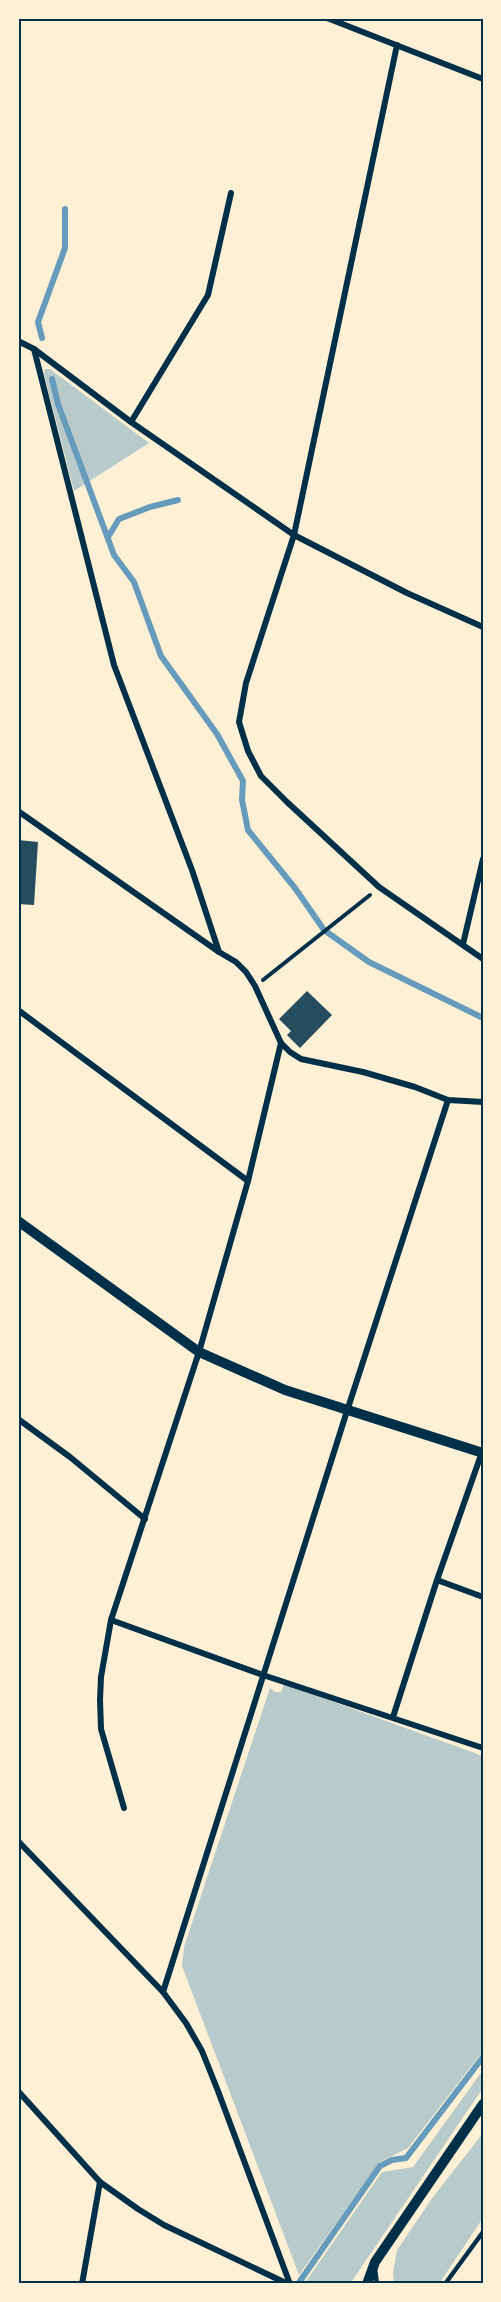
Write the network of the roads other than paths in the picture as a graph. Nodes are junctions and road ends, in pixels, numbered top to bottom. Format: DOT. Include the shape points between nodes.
graph roads {
  1 [pos="327,18"];
  2 [pos="396,45"];
  3 [pos="483,79"];
  4 [pos="231,193"];
  5 [pos="18,341"];
  6 [pos="34,349"];
  7 [pos="131,422"];
  8 [pos="294,535"];
  9 [pos="483,627"];
  10 [pos="18,811"];
  11 [pos="483,859"];
  12 [pos="463,944"];
  13 [pos="219,952"];
  14 [pos="483,959"];
  15 [pos="18,1010"];
  16 [pos="282,1043"];
  17 [pos="448,1100"];
  18 [pos="483,1102"];
  19 [pos="248,1181"];
  20 [pos="18,1221"];
  21 [pos="199,1352"];
  22 [pos="347,1411"];
  23 [pos="18,1419"];
  24 [pos="483,1452"];
  25 [pos="145,1518"];
  26 [pos="437,1580"];
  27 [pos="483,1597"];
  28 [pos="111,1620"];
  29 [pos="263,1675"];
  30 [pos="393,1717"];
  31 [pos="483,1748"];
  32 [pos="124,1808"];
  33 [pos="18,1841"];
  34 [pos="163,1992"];
  35 [pos="18,2091"];
  36 [pos="483,2104"];
  37 [pos="100,2182"];
  38 [pos="483,2232"];
  39 [pos="375,2262"];
  40 [pos="82,2284"];
  41 [pos="289,2284"];
  42 [pos="367,2284"];
  43 [pos="377,2284"];
  44 [pos="446,2284"];
  1 -- 2 [label="street"];
  2 -- 3 [label="street"];
  2 -- 8 [label="street"];
  4 -- 7 [label="street" via="208,295"];
  5 -- 6 [label="street"];
  6 -- 7 [label="street"];
  6 -- 13 [label="street" via="114,665"];
  7 -- 8 [label="street"];
  8 -- 9 [label="street"];
  8 -- 12 [label="street" via="246,682 239,722 248,751 261,776 379,888"];
  10 -- 13 [label="street"];
  11 -- 12 [label="street"];
  12 -- 14 [label="street"];
  13 -- 16 [label="street" via="236,962 255,986"];
  15 -- 19 [label="street"];
  16 -- 17 [label="street" via="301,1059 363,1072"];
  16 -- 19 [label="street"];
  17 -- 18 [label="street"];
  17 -- 22 [label="street"];
  19 -- 21 [label="street"];
  20 -- 21 [label="street"];
  21 -- 22 [label="street" via="285,1390"];
  21 -- 25 [label="street"];
  22 -- 24 [label="street"];
  22 -- 29 [label="street"];
  23 -- 25 [label="street"];
  24 -- 26 [label="street"];
  25 -- 28 [label="street"];
  26 -- 27 [label="street"];
  26 -- 30 [label="street"];
  28 -- 29 [label="street"];
  28 -- 32 [label="street" via="101,1677 101,1729"];
  29 -- 30 [label="street"];
  29 -- 34 [label="street"];
  30 -- 31 [label="street"];
  33 -- 34 [label="street"];
  34 -- 41 [label="street" via="202,2051"];
  35 -- 37 [label="street"];
  36 -- 39 [label="street"];
  37 -- 40 [label="street"];
  37 -- 41 [label="street" via="164,2225"];
  38 -- 44 [label="lane"];
  39 -- 42 [label="street"];
  39 -- 43 [label="lane"];
}
